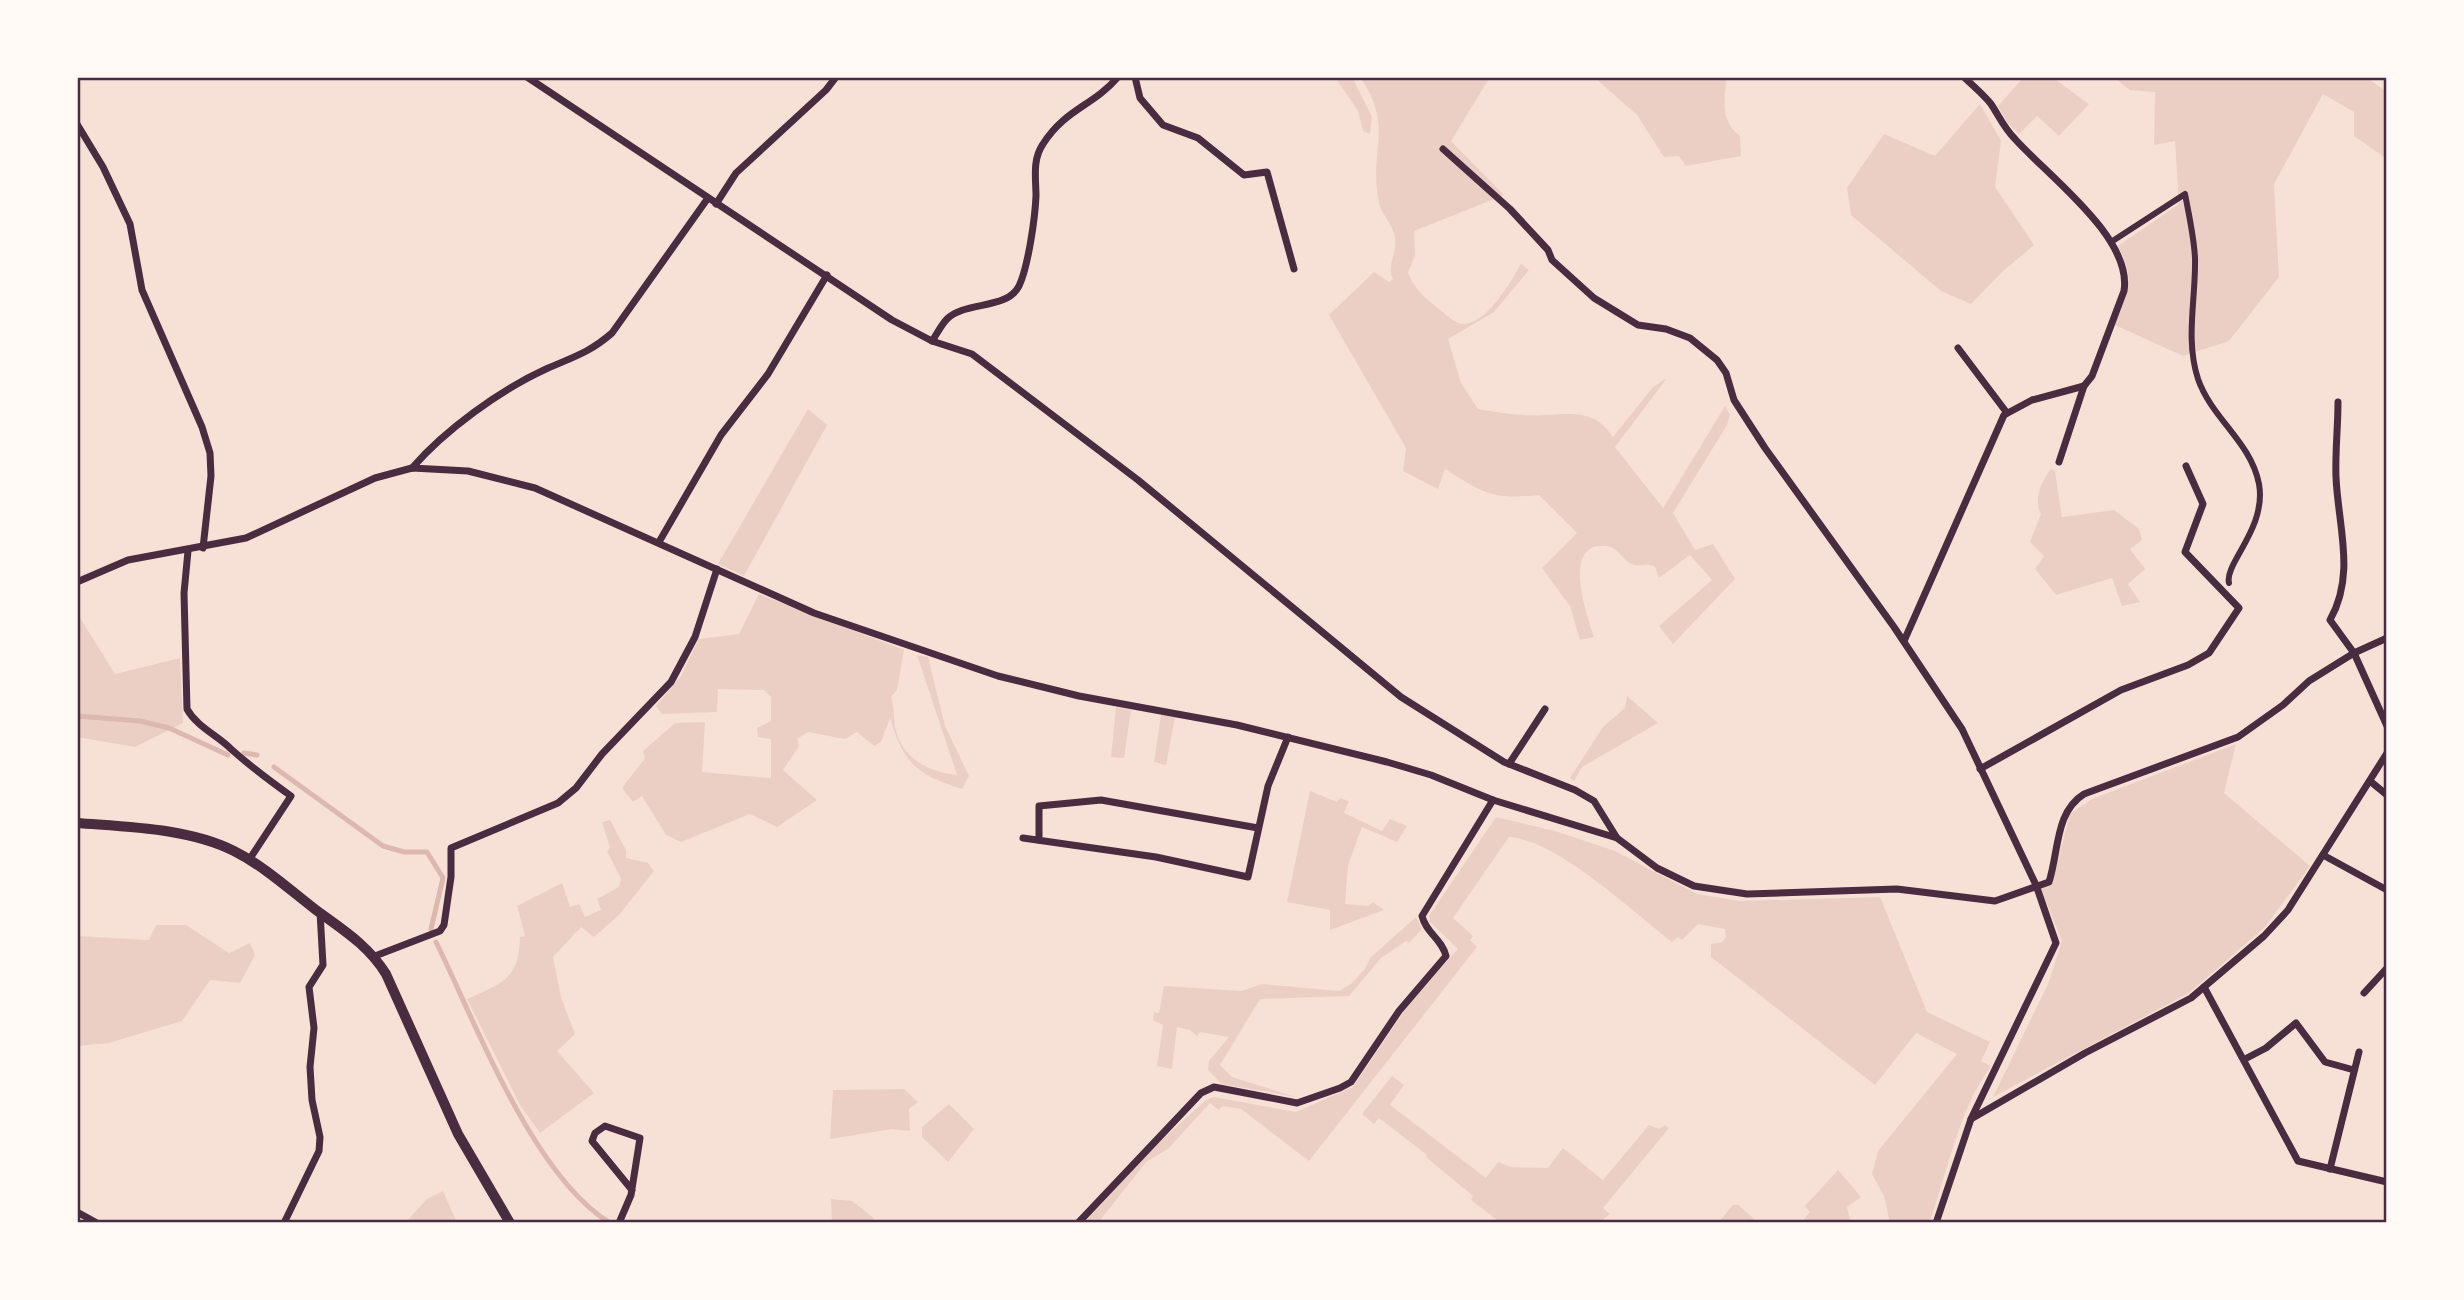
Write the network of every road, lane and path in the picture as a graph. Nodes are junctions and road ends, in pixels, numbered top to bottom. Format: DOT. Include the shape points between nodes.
graph roads {
  1 [pos="527,77"];
  2 [pos="835,77"];
  3 [pos="1118,77"];
  4 [pos="1135,77"];
  5 [pos="1964,77"];
  6 [pos="77,124"];
  7 [pos="1443,149"];
  8 [pos="708,198"];
  9 [pos="716,204"];
  10 [pos="2111,242"];
  11 [pos="1294,269"];
  12 [pos="827,275"];
  13 [pos="932,341"];
  14 [pos="1958,348"];
  15 [pos="2084,386"];
  16 [pos="2338,402"];
  17 [pos="2007,413"];
  18 [pos="2059,462"];
  19 [pos="2186,466"];
  20 [pos="412,468"];
  21 [pos="659,542"];
  22 [pos="203,548"];
  23 [pos="188,551"];
  24 [pos="717,569"];
  25 [pos="77,582"];
  26 [pos="2229,583"];
  27 [pos="2387,638"];
  28 [pos="1904,641"];
  29 [pos="2354,653"];
  30 [pos="1545,709"];
  31 [pos="2387,726"];
  32 [pos="1288,737"];
  33 [pos="2387,753"];
  34 [pos="1509,764"];
  35 [pos="1980,769"];
  36 [pos="2370,780"];
  37 [pos="2387,795"];
  38 [pos="1493,800"];
  39 [pos="77,823"];
  40 [pos="1258,828"];
  41 [pos="1023,838"];
  42 [pos="1617,838"];
  43 [pos="1039,840"];
  44 [pos="2323,855"];
  45 [pos="249,860"];
  46 [pos="2036,886"];
  47 [pos="2387,890"];
  48 [pos="320,912"];
  49 [pos="375,956"];
  50 [pos="2387,968"];
  51 [pos="2204,987"];
  52 [pos="2364,993"];
  53 [pos="2359,1052"];
  54 [pos="2245,1059"];
  55 [pos="2354,1070"];
  56 [pos="1971,1119"];
  57 [pos="2330,1168"];
  58 [pos="2387,1182"];
  59 [pos="632,1189"];
  60 [pos="77,1212"];
  61 [pos="97,1223"];
  62 [pos="284,1223"];
  63 [pos="510,1223"];
  64 [pos="619,1223"];
  65 [pos="1078,1223"];
  66 [pos="1936,1223"];
  1 -- 8 [label="street"];
  2 -- 9 [label="street" via="736,173"];
  3 -- 13 [label="street" via="1102,93 1063,116 1041,146 1018,287 1009,297 958,311 947,318"];
  4 -- 11 [label="street" via="1140,98 1163,125 1198,138 1244,175 1267,172"];
  5 -- 10 [label="street" via="2016,141"];
  6 -- 22 [label="street" via="130,224 142,290 210,453"];
  7 -- 28 [label="street" via="1510,209 1552,260 1594,298 1638,325 1690,338 1717,360 1734,400 1765,448"];
  8 -- 9 [label="street"];
  8 -- 20 [label="street" via="612,333 593,350 545,369 457,424"];
  9 -- 12 [label="street"];
  10 -- 15 [label="street" via="2126,281 2092,376"];
  10 -- 26 [label="street" via="2185,194 2195,257 2190,335 2194,363 2208,401 2242,445 2259,484 2255,529 2233,564"];
  12 -- 13 [label="street" via="892,320"];
  12 -- 21 [label="street" via="768,374 721,435"];
  13 -- 34 [label="street" via="972,354 1138,480 1401,697"];
  14 -- 17 [label="street"];
  15 -- 17 [label="street" via="2032,400"];
  15 -- 18 [label="street"];
  16 -- 29 [label="street" via="2336,478 2345,538 2338,606 2330,620"];
  17 -- 28 [label="street"];
  19 -- 35 [label="street" via="2203,504 2185,552 2239,608 2208,653 2120,690"];
  20 -- 21 [label="street" via="468,471 535,488"];
  20 -- 22 [label="street" via="375,478 247,537"];
  21 -- 24 [label="street"];
  22 -- 23 [label="street"];
  23 -- 25 [label="street" via="128,560"];
  23 -- 45 [label="street" via="184,593 187,709 240,760 291,796"];
  24 -- 32 [label="street" via="814,613 998,676"];
  24 -- 49 [label="street" via="683,663 658,699 602,754 567,797 451,848 451,877 440,931"];
  27 -- 29 [label="street"];
  28 -- 35 [label="street" via="1962,729"];
  29 -- 31 [label="street"];
  29 -- 46 [label="street" via="2309,681 2238,737 2072,802 2064,816 2049,881"];
  30 -- 34 [label="street"];
  32 -- 38 [label="street" via="1431,775"];
  32 -- 40 [label="street" via="1268,786"];
  33 -- 36 [label="street"];
  34 -- 42 [label="street" via="1594,801"];
  35 -- 46 [label="street"];
  36 -- 37 [label="street"];
  36 -- 44 [label="street"];
  38 -- 42 [label="street"];
  38 -- 65 [label="street" via="1422,916 1424,925 1443,944 1446,956 1399,1011 1351,1082 1297,1103 1214,1087 1201,1093"];
  39 -- 45 [label="street" via="196,839"];
  40 -- 43 [label="street" via="1101,800 1039,806"];
  40 -- 43 [label="street" via="1248,877 1156,857"];
  41 -- 43 [label="street"];
  42 -- 46 [label="street" via="1657,868 1694,886 1746,894 1897,889 1995,901"];
  44 -- 47 [label="street"];
  44 -- 51 [label="street" via="2288,910"];
  45 -- 48 [label="street"];
  46 -- 56 [label="street" via="2056,943"];
  48 -- 49 [label="street"];
  48 -- 62 [label="street" via="323,965 309,987 314,1028 311,1089 320,1137 318,1151"];
  49 -- 63 [label="street" via="458,1134"];
  50 -- 52 [label="street"];
  51 -- 54 [label="street"];
  51 -- 56 [label="street"];
  53 -- 55 [label="street"];
  54 -- 55 [label="street" via="2296,1023 2325,1062"];
  54 -- 57 [label="street" via="2298,1161"];
  55 -- 57 [label="street"];
  56 -- 66 [label="street"];
  57 -- 58 [label="street"];
  59 -- 59 [label="street" via="592,1141 605,1126 640,1138"];
  59 -- 64 [label="street"];
  60 -- 61 [label="street"];
}
